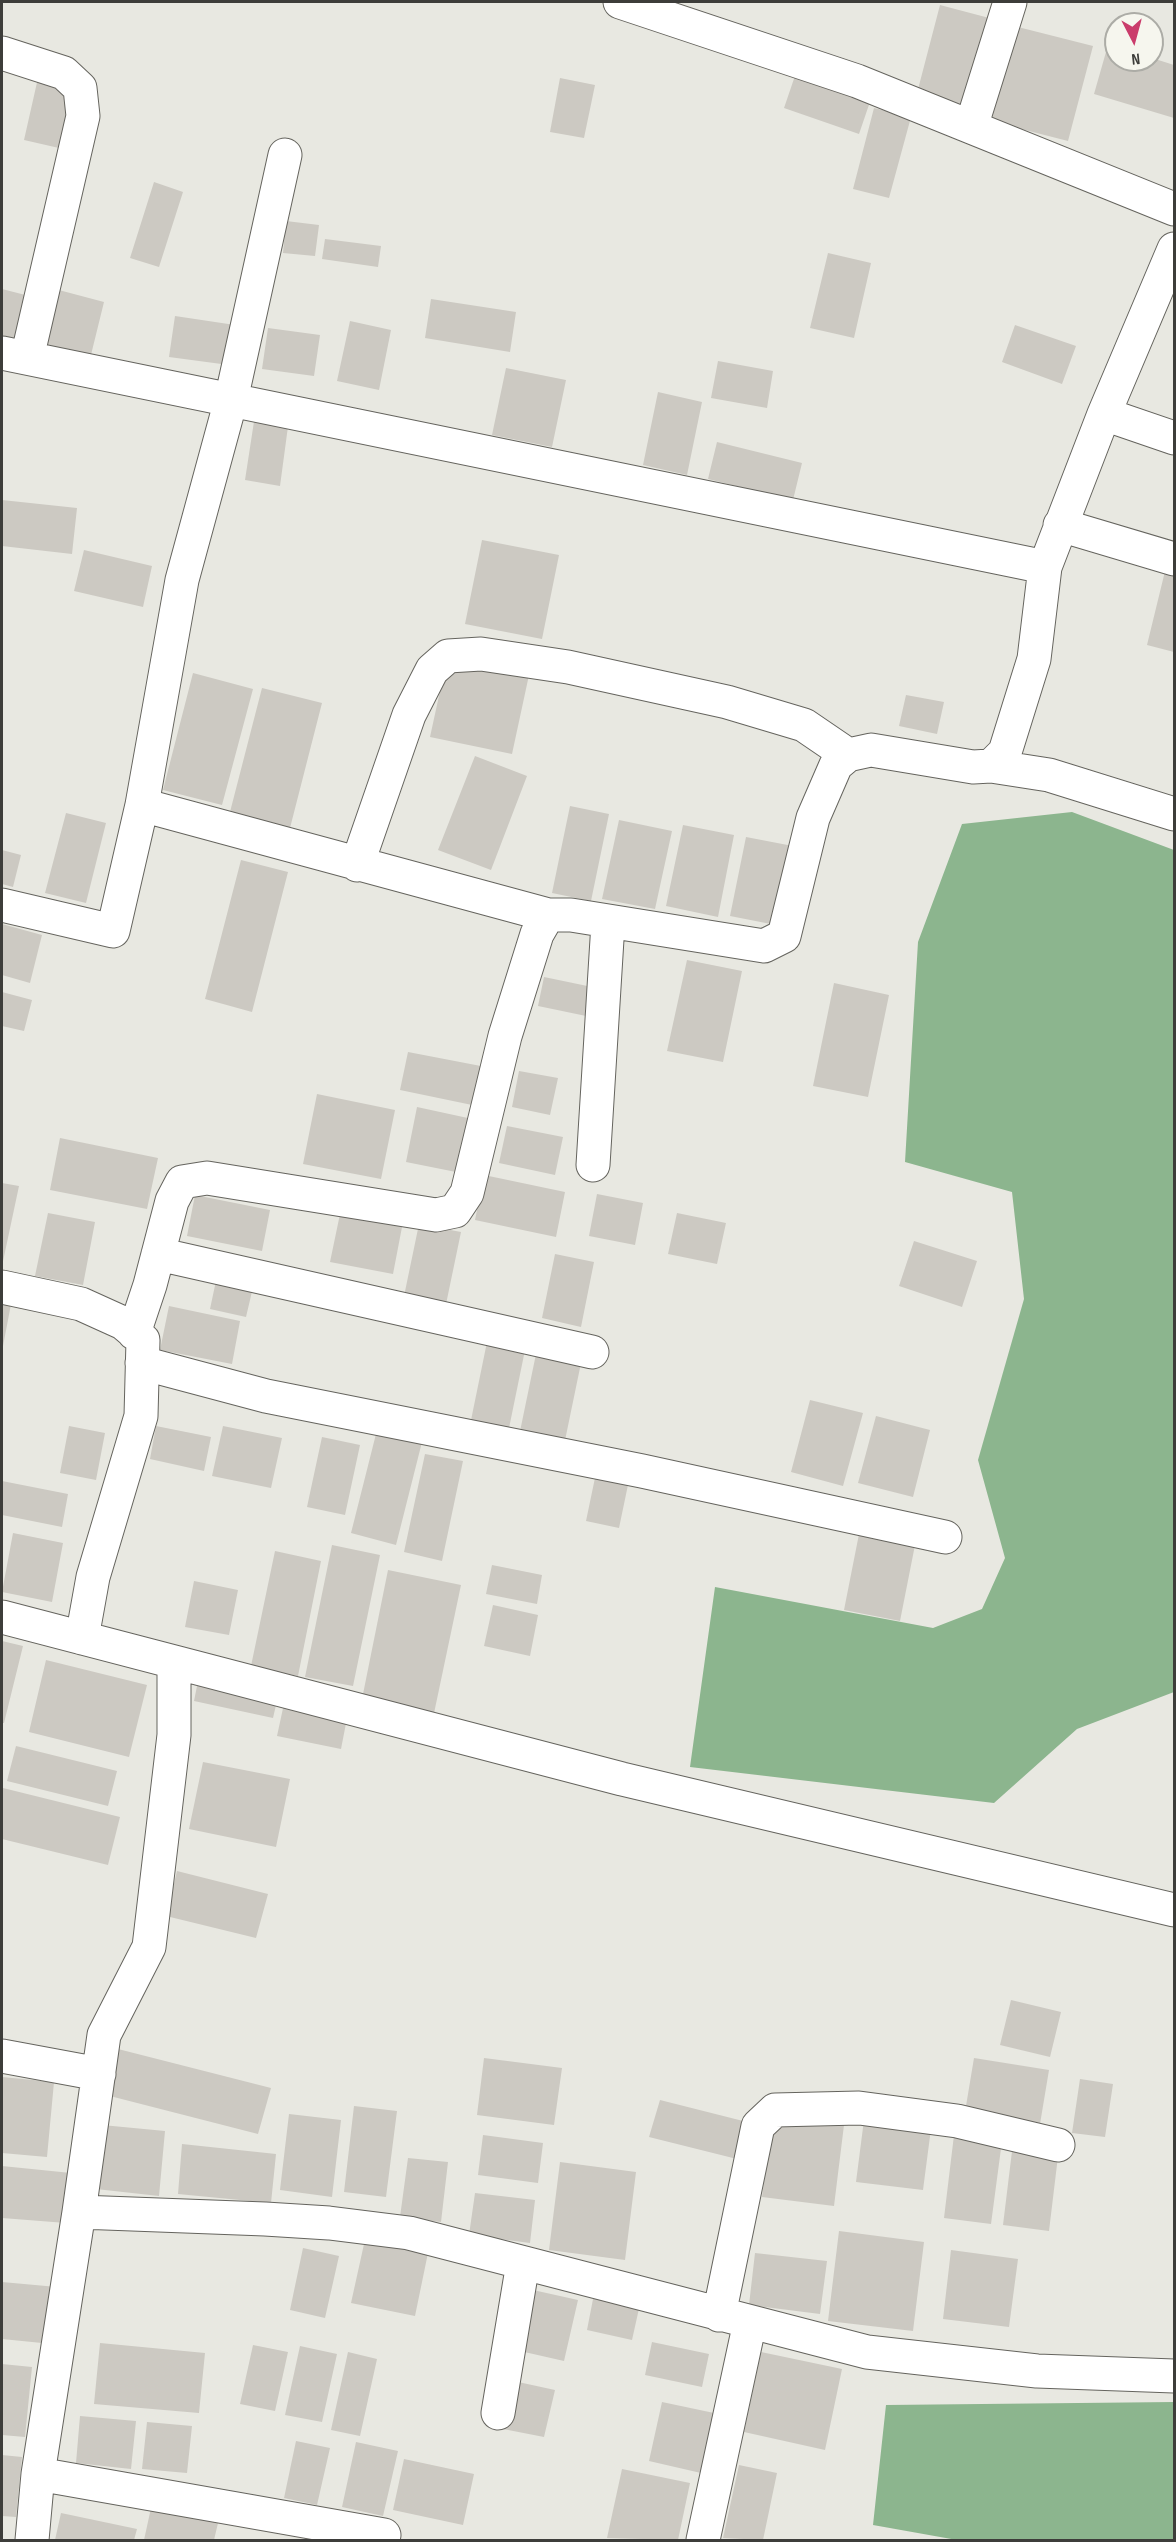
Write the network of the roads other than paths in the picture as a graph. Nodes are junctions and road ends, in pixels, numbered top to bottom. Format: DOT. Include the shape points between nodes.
graph roads {
  1 [pos="620,2"];
  2 [pos="1010,2"];
  3 [pos="2,54"];
  4 [pos="971,127"];
  5 [pos="285,155"];
  6 [pos="1174,209"];
  7 [pos="1174,249"];
  8 [pos="14,356"];
  9 [pos="231,400"];
  10 [pos="1104,414"];
  11 [pos="1174,438"];
  12 [pos="1060,525"];
  13 [pos="1174,559"];
  14 [pos="1045,567"];
  15 [pos="848,755"];
  16 [pos="991,766"];
  17 [pos="142,805"];
  18 [pos="1174,814"];
  19 [pos="357,865"];
  20 [pos="2,904"];
  21 [pos="548,915"];
  22 [pos="608,923"];
  23 [pos="593,1165"];
  24 [pos="158,1254"];
  25 [pos="2,1287"];
  26 [pos="138,1348"];
  27 [pos="592,1352"];
  28 [pos="945,1537"];
  29 [pos="2,1617"];
  30 [pos="82,1638"];
  31 [pos="174,1663"];
  32 [pos="1174,1910"];
  33 [pos="2,2056"];
  34 [pos="99,2074"];
  35 [pos="1058,2145"];
  36 [pos="79,2211"];
  37 [pos="523,2263"];
  38 [pos="735,2319"];
  39 [pos="1174,2376"];
  40 [pos="498,2414"];
  41 [pos="38,2474"];
  42 [pos="384,2535"];
  43 [pos="32,2541"];
  44 [pos="704,2541"];
  1 -- 4 [label="street" via="857,81"];
  2 -- 4 [label="street"];
  3 -- 8 [label="street" via="64,73 80,88 82,116"];
  4 -- 6 [label="street"];
  5 -- 9 [label="street"];
  7 -- 10 [label="street"];
  8 -- 9 [label="street"];
  9 -- 14 [label="street"];
  9 -- 17 [label="street" via="182,580"];
  10 -- 11 [label="street"];
  10 -- 12 [label="street"];
  12 -- 13 [label="street"];
  12 -- 14 [label="street"];
  14 -- 16 [label="street" via="1034,659 1005,752"];
  15 -- 16 [label="street" via="872,750 973,767"];
  15 -- 19 [label="street" via="804,725 727,702 568,667 482,654 448,656 432,670 409,715"];
  15 -- 22 [label="street" via="836,765 813,818 784,936 764,946"];
  16 -- 18 [label="street" via="1049,775"];
  17 -- 19 [label="street"];
  17 -- 20 [label="street" via="113,931"];
  19 -- 21 [label="street"];
  21 -- 22 [label="street" via="571,915"];
  21 -- 24 [label="street" via="537,934 505,1036 466,1193 455,1211 436,1215 207,1178 182,1182 172,1201"];
  22 -- 23 [label="street"];
  24 -- 26 [label="street"];
  24 -- 27 [label="street"];
  25 -- 26 [label="street" via="81,1304 123,1323"];
  26 -- 28 [label="street" via="266,1396"];
  26 -- 30 [label="street" via="141,1416 93,1577"];
  29 -- 30 [label="street"];
  30 -- 31 [label="street"];
  31 -- 32 [label="street" via="622,1779"];
  31 -- 34 [label="street" via="174,1735 149,1947 104,2035"];
  33 -- 34 [label="street"];
  34 -- 36 [label="street"];
  35 -- 38 [label="street" via="957,2121 859,2108 775,2110 758,2126"];
  36 -- 37 [label="street" via="329,2223 409,2233"];
  36 -- 41 [label="street"];
  37 -- 38 [label="street"];
  37 -- 40 [label="street"];
  38 -- 39 [label="street" via="890,2355 1037,2371"];
  38 -- 44 [label="street"];
  41 -- 42 [label="street"];
  41 -- 43 [label="street"];
}
